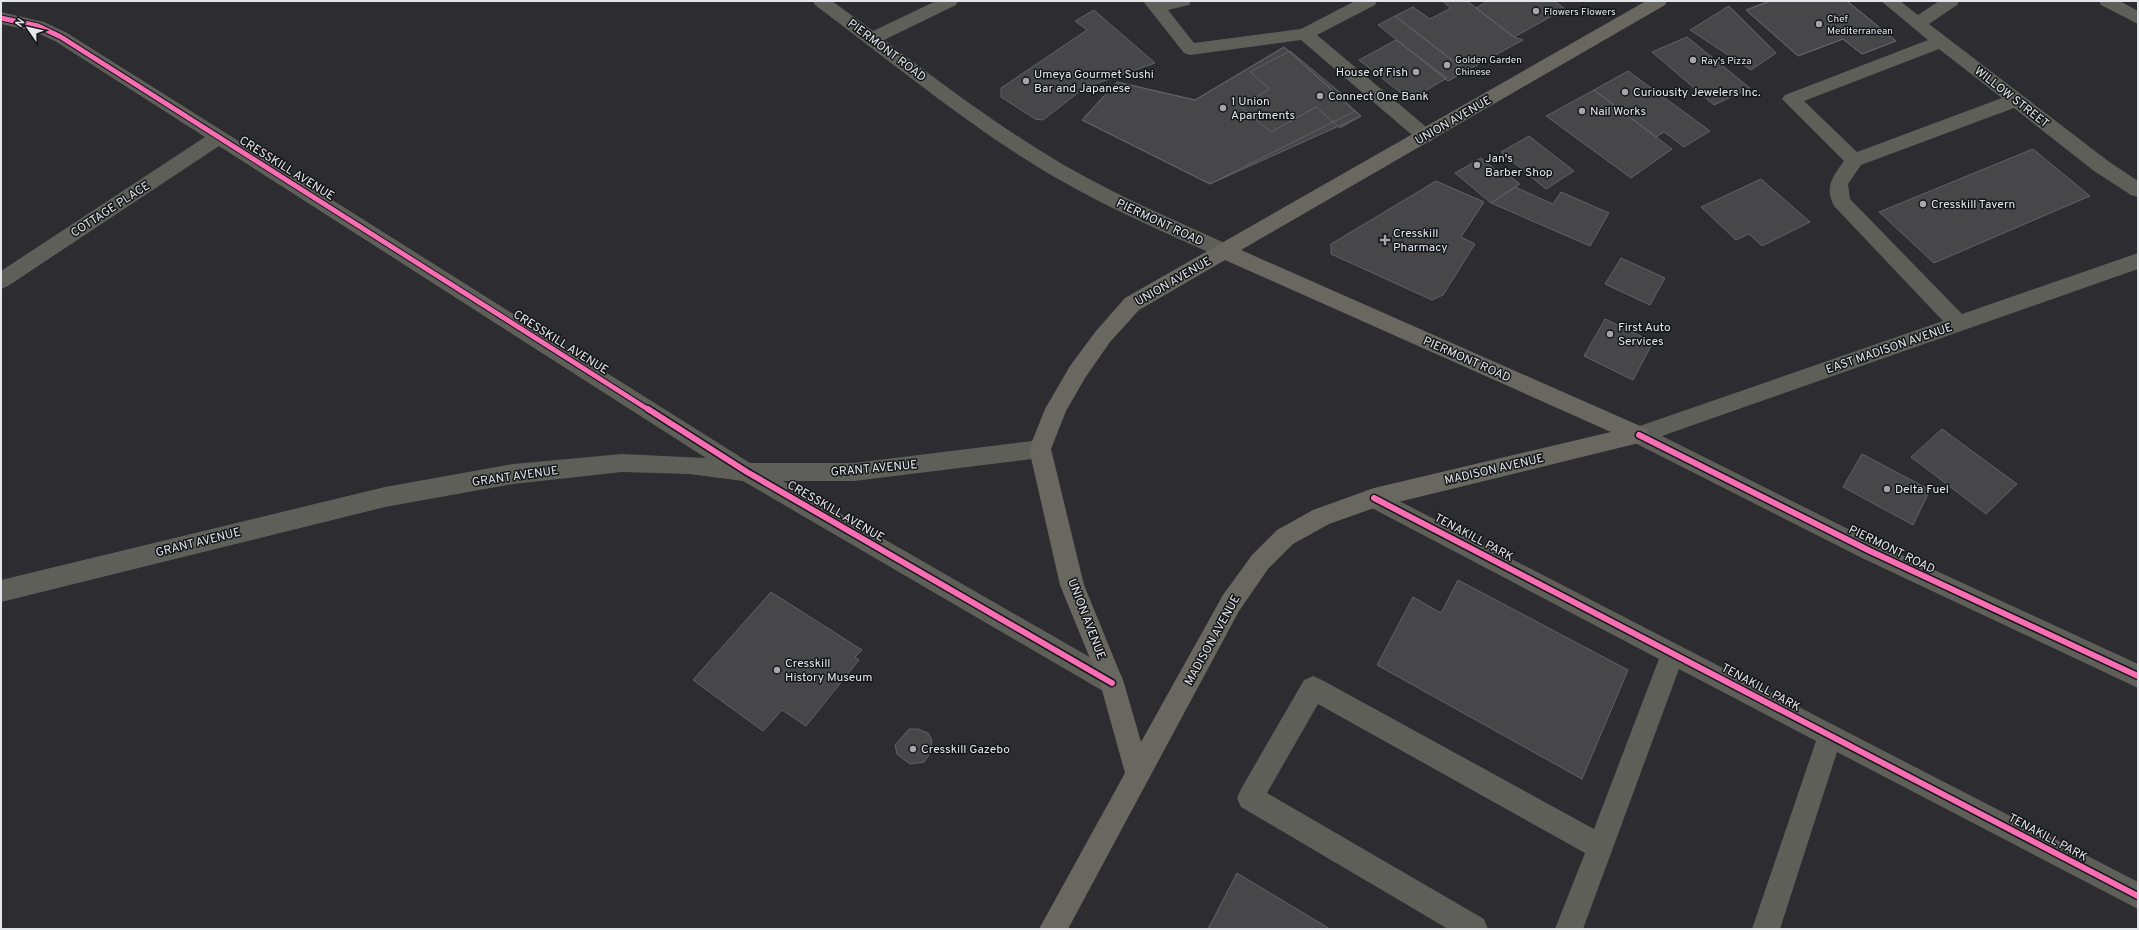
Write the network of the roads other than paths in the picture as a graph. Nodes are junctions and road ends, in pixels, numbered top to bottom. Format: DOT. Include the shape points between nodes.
graph roads {
  1 [pos="821,1"];
  2 [pos="950,1"];
  3 [pos="1183,1"];
  4 [pos="1369,1"];
  5 [pos="1659,1"];
  6 [pos="1889,1"];
  7 [pos="1950,1"];
  8 [pos="2107,1"];
  9 [pos="1154,4"];
  10 [pos="1,18"];
  11 [pos="2138,18"];
  12 [pos="1917,24"];
  13 [pos="1305,34"];
  14 [pos="872,38"];
  15 [pos="1940,42"];
  16 [pos="2016,100"];
  17 [pos="1425,136"];
  18 [pos="218,138"];
  19 [pos="1854,160"];
  20 [pos="2138,190"];
  21 [pos="1224,251"];
  22 [pos="2135,265"];
  23 [pos="1,281"];
  24 [pos="1958,323"];
  25 [pos="1639,435"];
  26 [pos="1040,449"];
  27 [pos="747,472"];
  28 [pos="1374,498"];
  29 [pos="1,591"];
  30 [pos="1674,654"];
  31 [pos="2138,672"];
  32 [pos="2138,676"];
  33 [pos="1112,683"];
  34 [pos="1830,736"];
  35 [pos="1138,775"];
  36 [pos="1600,847"];
  37 [pos="2138,896"];
  38 [pos="1053,929"];
  39 [pos="1474,929"];
  40 [pos="1569,929"];
  41 [pos="1766,929"];
  1 -- 14 [label="street, PIERMONT ROAD"];
  2 -- 14 [label="street"];
  3 -- 9 [label="street"];
  4 -- 13 [label="street"];
  5 -- 17 [label="main road, UNION AVENUE"];
  6 -- 12 [label="street, WILLOW STREET"];
  7 -- 12 [label="street"];
  8 -- 11 [label="street"];
  9 -- 13 [label="street" via="1190,49"];
  10 -- 18 [label="street, CRESSKILL AVENUE" via="38,26 61,37"];
  12 -- 15 [label="street, WILLOW STREET"];
  13 -- 17 [label="street"];
  14 -- 21 [label="street, PIERMONT ROAD" via="962,106 1035,156 1118,203"];
  15 -- 16 [label="street, WILLOW STREET"];
  15 -- 19 [label="street" via="1791,99"];
  16 -- 19 [label="street"];
  16 -- 20 [label="street, WILLOW STREET" via="2101,166"];
  17 -- 21 [label="main road, UNION AVENUE"];
  18 -- 23 [label="street, COTTAGE PLACE"];
  18 -- 27 [label="street, CRESSKILL AVENUE"];
  19 -- 24 [label="street" via="1839,183 1841,202"];
  21 -- 25 [label="main road, PIERMONT ROAD"];
  21 -- 26 [label="main road, UNION AVENUE" via="1132,304 1092,350 1063,394"];
  22 -- 24 [label="street, EAST MADISON AVENUE"];
  24 -- 25 [label="street, EAST MADISON AVENUE"];
  25 -- 28 [label="main road, MADISON AVENUE"];
  25 -- 32 [label="street, PIERMONT ROAD" via="1870,551"];
  26 -- 27 [label="street, GRANT AVENUE" via="854,472"];
  26 -- 33 [label="main road, UNION AVENUE" via="1072,585"];
  27 -- 29 [label="street, GRANT AVENUE" via="689,465 622,463 514,474 385,497"];
  27 -- 33 [label="street, CRESSKILL AVENUE"];
  28 -- 30 [label="street, TENAKILL PARK"];
  28 -- 35 [label="main road, MADISON AVENUE" via="1321,517 1285,537 1260,562 1231,603"];
  30 -- 34 [label="street, TENAKILL PARK"];
  30 -- 36 [label="street"];
  31 -- 32 [label="street"];
  33 -- 35 [label="main road, UNION AVENUE"];
  34 -- 37 [label="street, TENAKILL PARK"];
  34 -- 41 [label="street"];
  35 -- 38 [label="main road, MADISON AVENUE"];
  36 -- 39 [label="street" via="1313,688 1250,798"];
  36 -- 40 [label="street"];
}
